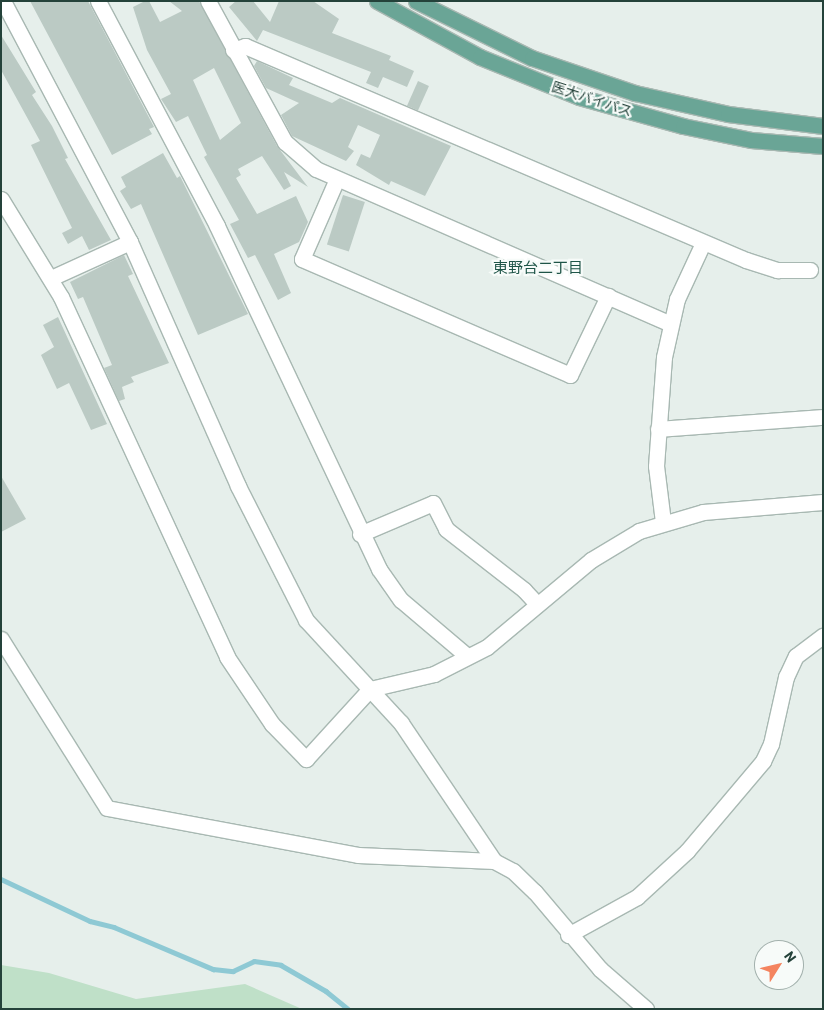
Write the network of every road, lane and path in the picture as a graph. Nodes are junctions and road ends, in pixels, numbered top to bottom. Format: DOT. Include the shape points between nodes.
graph roads {
  1 [pos="3,1"];
  2 [pos="98,1"];
  3 [pos="208,1"];
  4 [pos="377,1"];
  5 [pos="416,1"];
  6 [pos="233,50"];
  7 [pos="823,126"];
  8 [pos="823,146"];
  9 [pos="336,181"];
  10 [pos="1,199"];
  11 [pos="130,242"];
  12 [pos="703,243"];
  13 [pos="810,270"];
  14 [pos="51,278"];
  15 [pos="608,296"];
  16 [pos="670,323"];
  17 [pos="823,417"];
  18 [pos="658,429"];
  19 [pos="823,502"];
  20 [pos="663,522"];
  21 [pos="360,534"];
  22 [pos="537,604"];
  23 [pos="823,636"];
  24 [pos="1,638"];
  25 [pos="467,656"];
  26 [pos="370,689"];
  27 [pos="494,861"];
  28 [pos="568,935"];
  29 [pos="646,1009"];
  1 -- 11 [label="street"];
  2 -- 21 [label="street" via="216,226"];
  3 -- 6 [label="street"];
  4 -- 8 [label="main road, 医大バイパス" via="480,57 579,97 683,126 751,140"];
  5 -- 7 [label="main road, 医大バイパス" via="532,58 635,94 728,114"];
  6 -- 9 [label="street" via="285,142 298,156"];
  6 -- 12 [label="street" via="245,46"];
  9 -- 15 [label="street"];
  9 -- 15 [label="street" via="302,259 570,375"];
  10 -- 14 [label="street"];
  11 -- 14 [label="street"];
  11 -- 26 [label="street" via="238,486 306,620"];
  12 -- 13 [label="street" via="777,270"];
  12 -- 16 [label="street"];
  14 -- 26 [label="street" via="227,658 272,724 306,758"];
  15 -- 16 [label="street"];
  16 -- 18 [label="street"];
  17 -- 18 [label="street"];
  18 -- 20 [label="street" via="656,466"];
  19 -- 20 [label="street" via="703,512"];
  20 -- 22 [label="street" via="613,544"];
  21 -- 22 [label="street" via="433,503 446,529 524,590"];
  21 -- 25 [label="street" via="401,600"];
  22 -- 25 [label="street" via="487,646"];
  23 -- 28 [label="street" via="796,656 786,677 771,744 763,761 681,859 637,897"];
  24 -- 27 [label="street" via="107,808 358,855"];
  25 -- 26 [label="street" via="434,674"];
  26 -- 27 [label="street" via="401,723"];
  27 -- 28 [label="street" via="513,871 535,892"];
  28 -- 29 [label="street" via="600,969"];
}
